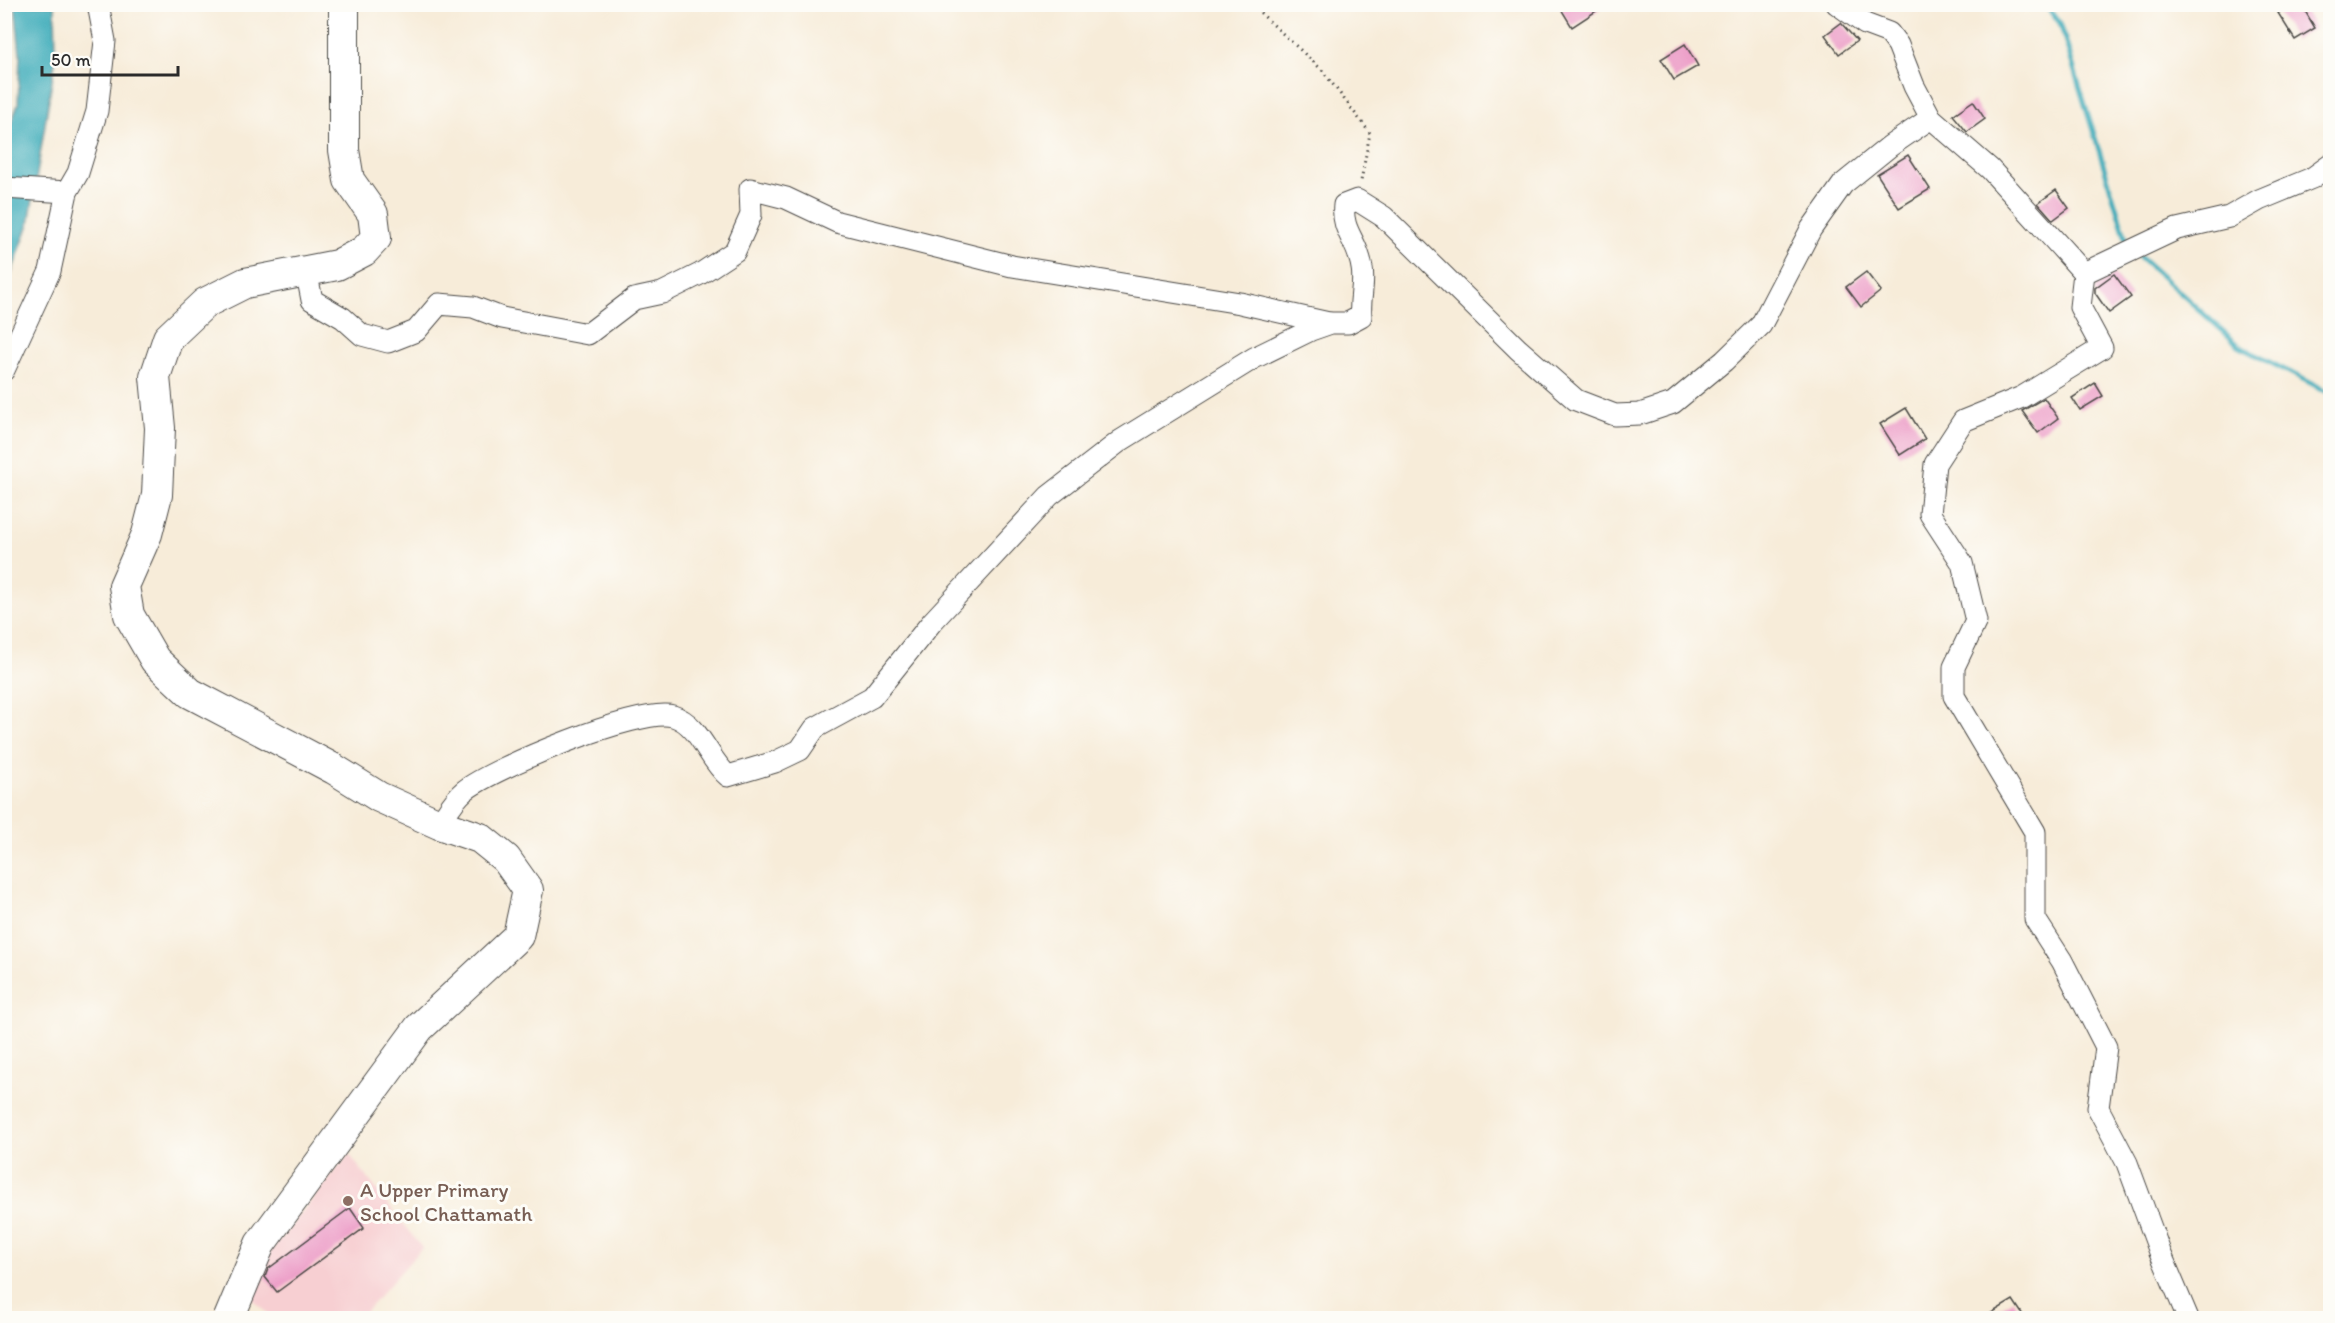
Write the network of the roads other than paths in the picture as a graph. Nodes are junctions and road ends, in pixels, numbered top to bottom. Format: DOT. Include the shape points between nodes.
graph roads {
  1 [pos="98,4"];
  2 [pos="344,4"];
  3 [pos="1838,4"];
  4 [pos="1932,118"];
  5 [pos="2331,165"];
  6 [pos="4,188"];
  7 [pos="67,192"];
  8 [pos="306,270"];
  9 [pos="2084,273"];
  10 [pos="1331,323"];
  11 [pos="4,370"];
  12 [pos="439,824"];
  13 [pos="229,1318"];
  14 [pos="2188,1318"];
  1 -- 7 [label="street" via="105,41 97,111 78,173"];
  2 -- 8 [label="main road" via="344,150 349,180 373,214 376,238 364,251 337,266"];
  3 -- 4 [label="street" via="1865,24 1889,33"];
  4 -- 9 [label="street" via="1990,169"];
  4 -- 10 [label="street" via="1843,184 1811,229 1761,325 1673,403 1640,414 1615,415 1576,400 1518,349 1384,217 1357,200 1344,205 1342,221 1356,243 1363,269 1361,316 1348,323"];
  5 -- 9 [label="street" via="2229,217 2177,229"];
  6 -- 7 [label="street"];
  7 -- 11 [label="street" via="50,271"];
  8 -- 10 [label="street" via="312,300 362,334 388,342 416,331 439,304 473,307 502,318 588,334 634,299 662,293 735,252 751,215 750,189 786,198 837,222 1012,266 1240,303"];
  8 -- 12 [label="main road" via="245,283 205,303 168,338 155,377 160,428 157,495 147,534 124,586 129,615 155,660 190,693 379,797"];
  9 -- 14 [label="street" via="2080,307 2102,348 2022,397 1963,421 1935,464 1930,514 1962,563 1976,621 1954,667 1954,696 2035,832 2035,919 2062,961 2106,1047 2098,1108 2127,1163"];
  10 -- 12 [label="street" via="1254,358 1197,392 1119,441 1049,496 932,622 872,697 815,728 800,750 728,776 717,767 693,729 673,716 646,717 547,748 498,771 463,792"];
  12 -- 13 [label="main road" via="480,838 506,859 528,890 518,936 418,1028 260,1244"];
}
